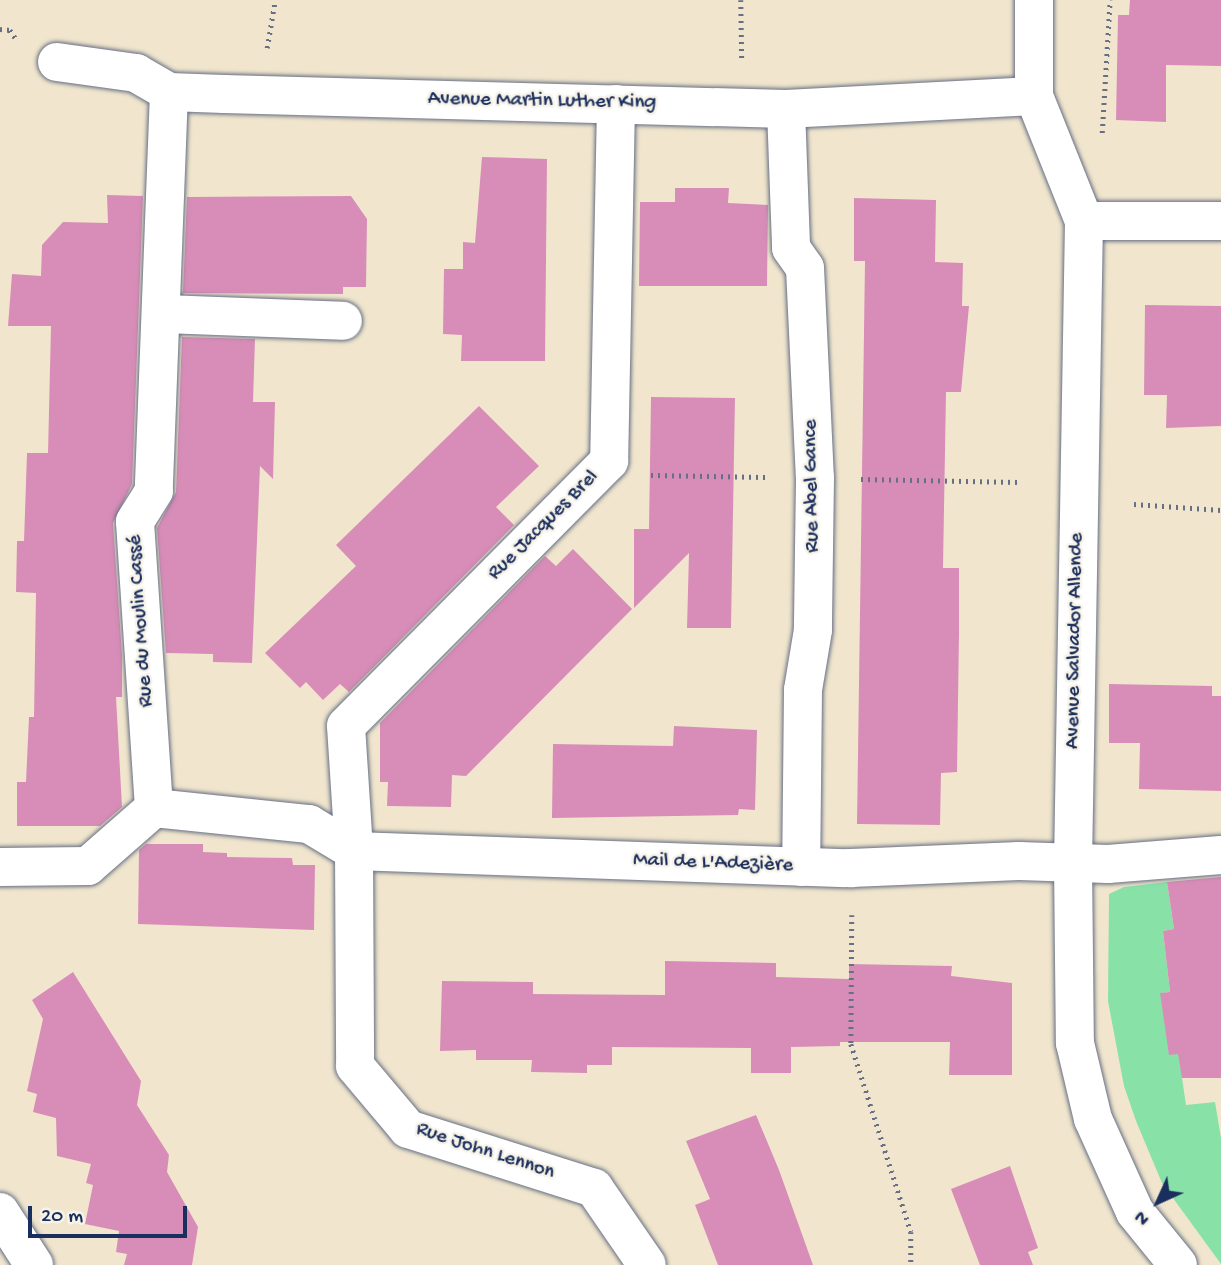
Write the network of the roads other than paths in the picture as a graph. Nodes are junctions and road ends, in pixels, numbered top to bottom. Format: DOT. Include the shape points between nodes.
graph roads {
  1 [pos="1034,0"];
  2 [pos="57,62"];
  3 [pos="169,92"];
  4 [pos="1034,96"];
  5 [pos="616,104"];
  6 [pos="786,109"];
  7 [pos="1084,221"];
  8 [pos="1221,221"];
  9 [pos="164,314"];
  10 [pos="343,321"];
  11 [pos="154,808"];
  12 [pos="354,852"];
  13 [pos="1221,855"];
  14 [pos="1073,863"];
  15 [pos="0,867"];
  16 [pos="801,867"];
  17 [pos="0,1212"];
  18 [pos="34,1265"];
  19 [pos="648,1265"];
  20 [pos="1178,1265"];
  1 -- 4 [label="street, Avenue Salvador Allende"];
  2 -- 3 [label="street, Avenue Martin Luther King" via="136,73"];
  3 -- 5 [label="street, Avenue Martin Luther King"];
  3 -- 9 [label="street, Rue du Moulin Cassé"];
  4 -- 6 [label="street, Avenue Martin Luther King"];
  4 -- 7 [label="street, Avenue Salvador Allende"];
  5 -- 6 [label="street, Avenue Martin Luther King"];
  5 -- 12 [label="street, Rue Jacques Brel" via="609,461 346,726"];
  6 -- 16 [label="street, Rue Abel Gance" via="791,248 805,268 815,478 813,630 803,690"];
  7 -- 8 [label="street"];
  7 -- 14 [label="street, Avenue Salvador Allende"];
  9 -- 10 [label="street"];
  9 -- 11 [label="street, Rue du Moulin Cassé" via="154,492 135,522"];
  11 -- 12 [label="street" via="309,824"];
  11 -- 15 [label="street" via="88,866"];
  12 -- 16 [label="street, Mail de L'Adezière"];
  12 -- 19 [label="street, Rue John Lennon" via="355,1066 408,1129 594,1188"];
  13 -- 14 [label="street, Mail de L'Adezière"];
  14 -- 16 [label="street, Mail de L'Adezière"];
  14 -- 20 [label="street, Avenue Salvador Allende" via="1075,1044 1093,1119 1135,1212"];
  17 -- 18 [label="street"];
}
